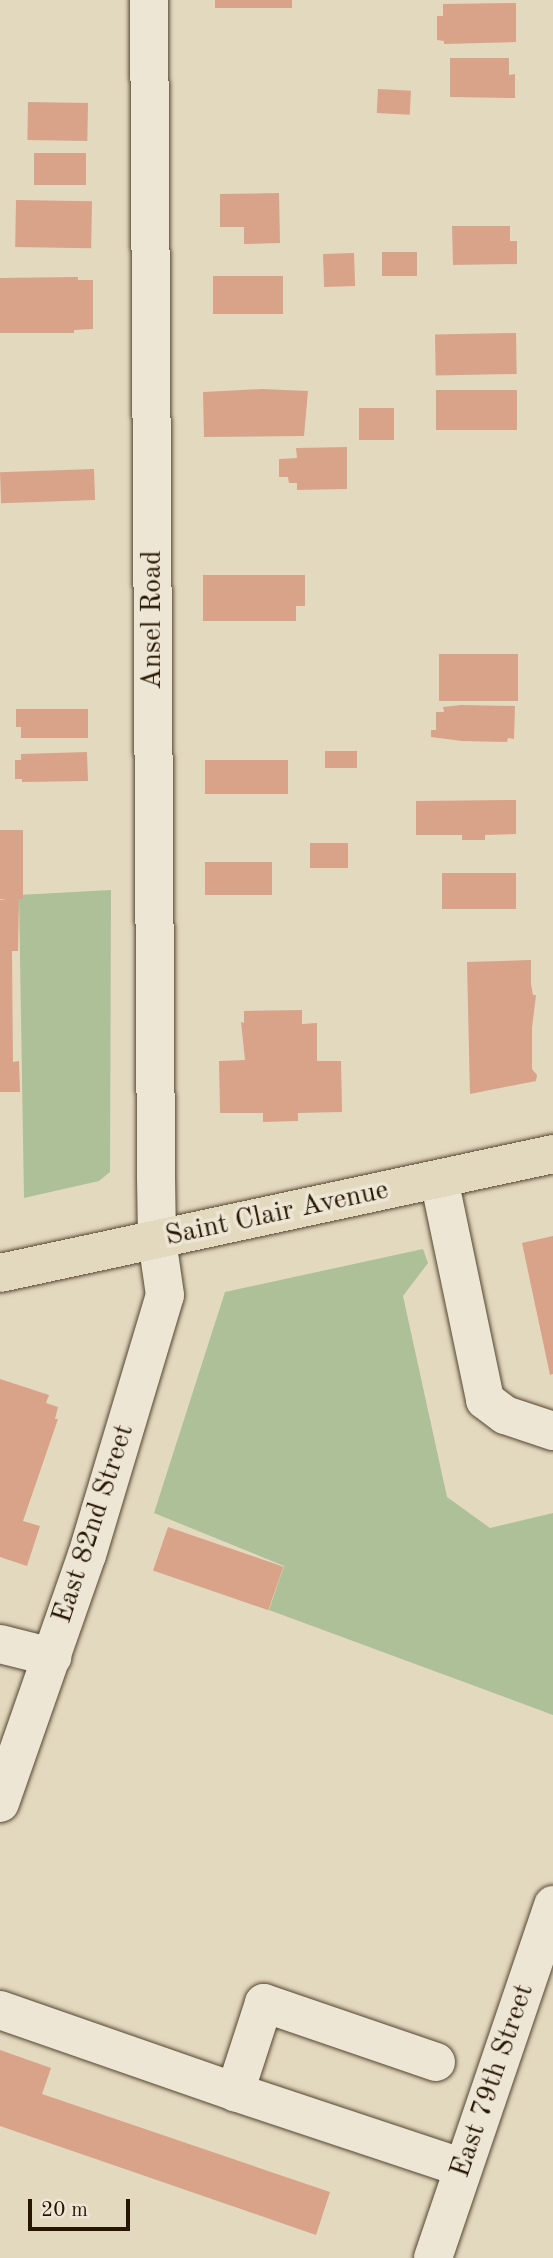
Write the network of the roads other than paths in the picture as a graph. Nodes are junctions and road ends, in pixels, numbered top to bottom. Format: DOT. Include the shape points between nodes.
graph roads {
  1 [pos="149,0"];
  2 [pos="553,1154"];
  3 [pos="439,1178"];
  4 [pos="158,1240"];
  5 [pos="0,1273"];
  6 [pos="553,1431"];
  7 [pos="0,1643"];
  8 [pos="52,1657"];
  9 [pos="11,1738"];
  10 [pos="0,1803"];
  11 [pos="553,1905"];
  12 [pos="0,2010"];
  13 [pos="436,2062"];
  14 [pos="235,2092"];
  15 [pos="463,2168"];
  16 [pos="433,2258"];
  1 -- 4 [label="street, Ansel Road"];
  2 -- 3 [label="main road, Saint Clair Avenue"];
  3 -- 4 [label="main road, Saint Clair Avenue"];
  3 -- 6 [label="street" via="485,1400 505,1415"];
  4 -- 5 [label="main road, Saint Clair Avenue"];
  4 -- 8 [label="street, East 82nd Street" via="165,1294"];
  7 -- 8 [label="street"];
  8 -- 9 [label="street, East 82nd Street"];
  9 -- 10 [label="street, East 82nd Street"];
  11 -- 15 [label="street, East 79th Street"];
  12 -- 14 [label="street"];
  13 -- 14 [label="street" via="264,2003"];
  14 -- 15 [label="street"];
  15 -- 16 [label="street, East 79th Street"];
}
